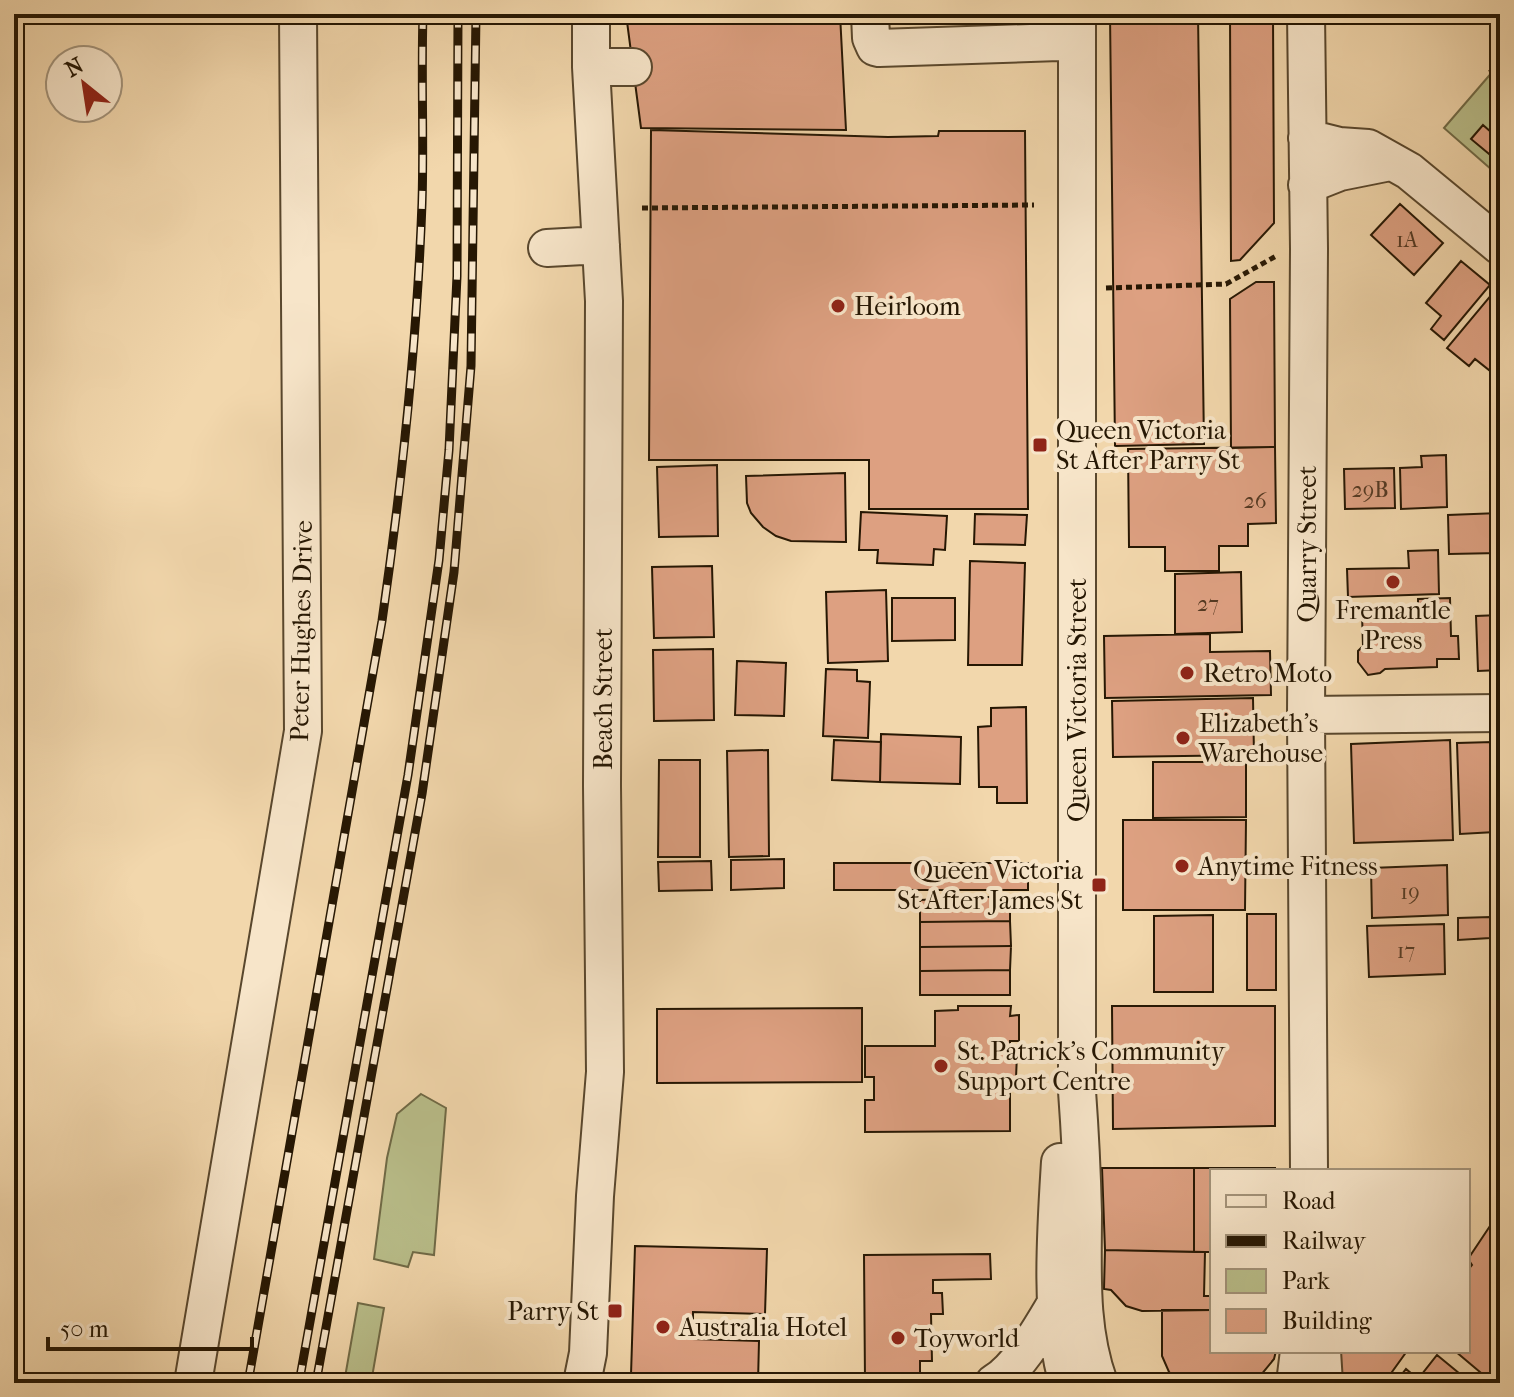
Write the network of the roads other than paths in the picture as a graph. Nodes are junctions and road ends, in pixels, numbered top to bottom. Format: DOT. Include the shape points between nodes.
graph roads {
  1 [pos="298,14"];
  2 [pos="591,14"];
  3 [pos="870,14"];
  4 [pos="1306,14"];
  5 [pos="1065,23"];
  6 [pos="971,30"];
  7 [pos="591,67"];
  8 [pos="633,67"];
  9 [pos="1307,138"];
  10 [pos="1392,161"];
  11 [pos="1307,185"];
  12 [pos="601,245"];
  13 [pos="1500,246"];
  14 [pos="547,248"];
  15 [pos="1500,713"];
  16 [pos="1306,715"];
  17 [pos="1309,1169"];
  18 [pos="1056,1303"];
  19 [pos="1299,1353"];
  20 [pos="1322,1353"];
  21 [pos="193,1383"];
  22 [pos="582,1383"];
  23 [pos="994,1383"];
  24 [pos="1068,1383"];
  25 [pos="1099,1383"];
  26 [pos="1295,1383"];
  27 [pos="1324,1383"];
  1 -- 21 [label="street, Peter Hughes Drive" via="303,731"];
  2 -- 7 [label="street, Beach Street"];
  3 -- 6 [label="street" via="872,43 879,48"];
  4 -- 9 [label="street, Quarry Street"];
  5 -- 6 [label="street"];
  5 -- 18 [label="street, Queen Victoria Street"];
  5 -- 25 [label="street, Queen Victoria Street" via="1077,1091 1084,1321"];
  7 -- 8 [label="street"];
  7 -- 12 [label="street, Beach Street"];
  9 -- 10 [label="street" via="1368,148"];
  9 -- 11 [label="street, Quarry Street"];
  10 -- 11 [label="street"];
  10 -- 13 [label="street"];
  11 -- 16 [label="street, Quarry Street"];
  12 -- 14 [label="street"];
  12 -- 22 [label="street, Beach Street" via="605,1072"];
  15 -- 16 [label="street"];
  16 -- 17 [label="street, Quarry Street"];
  18 -- 23 [label="street" via="1033,1340"];
  18 -- 24 [label="street, Queen Victoria Street"];
  19 -- 26 [label="street"];
  20 -- 27 [label="street"];
}
